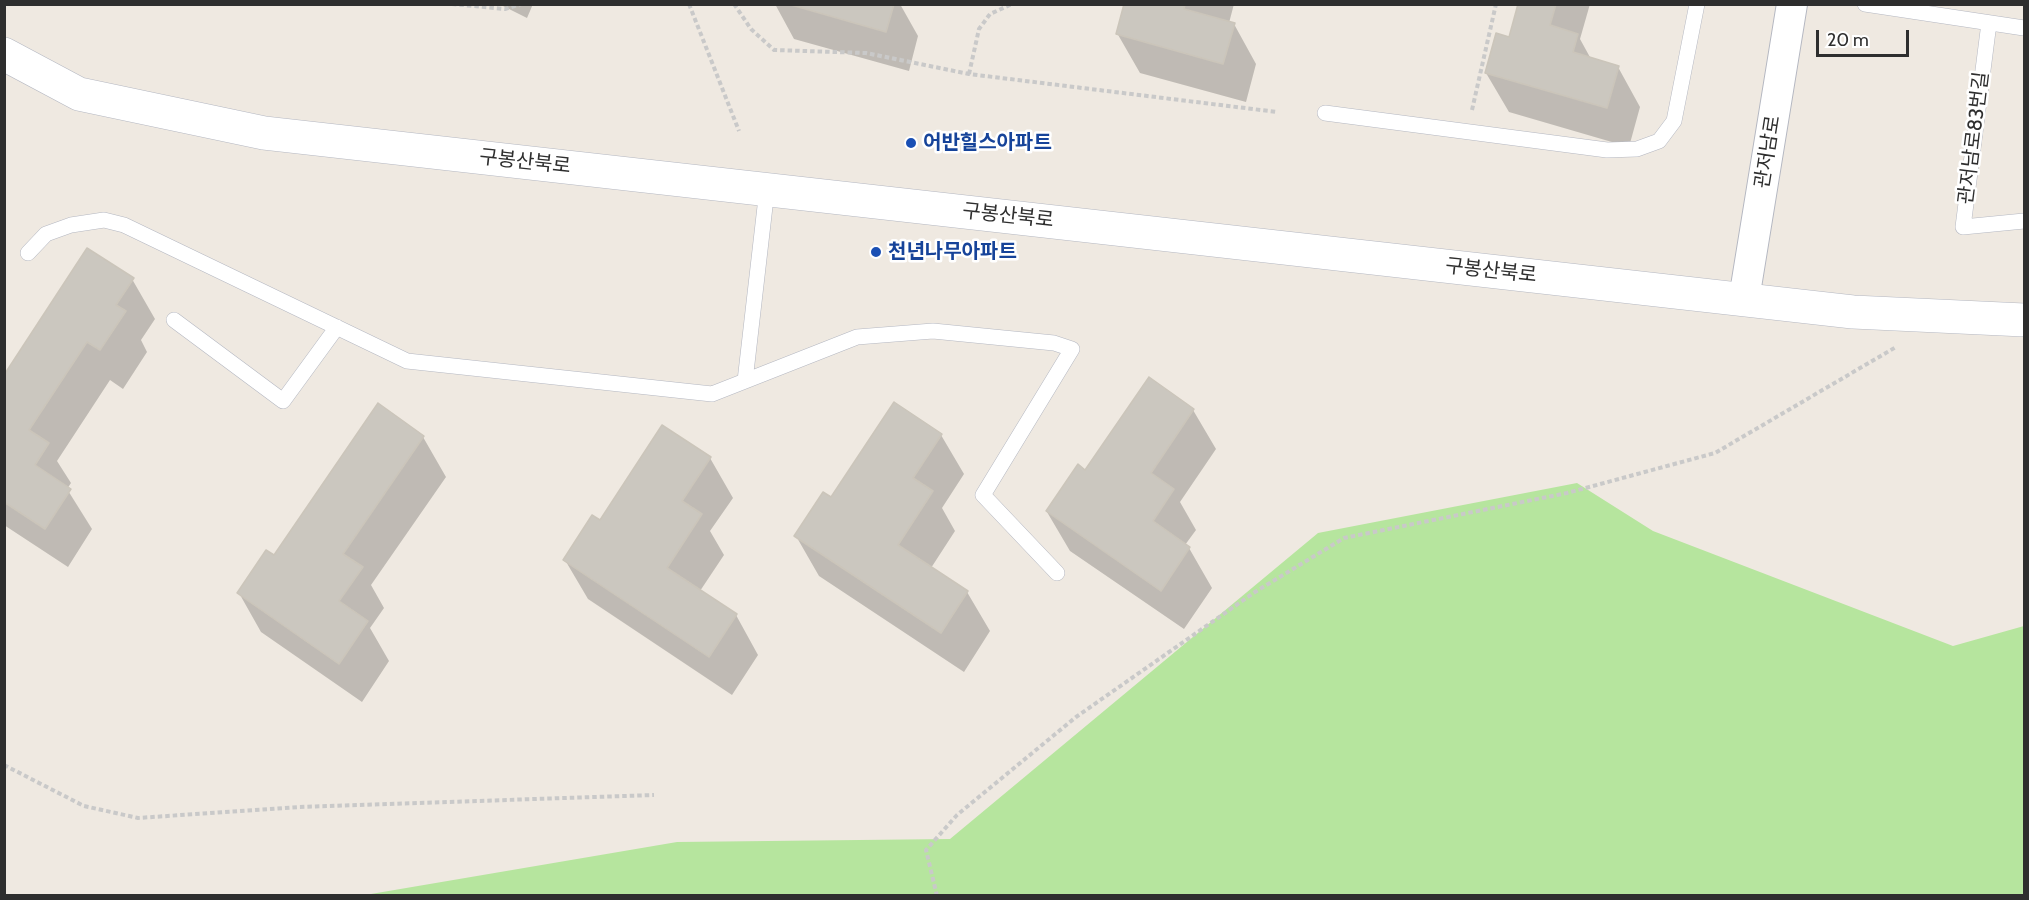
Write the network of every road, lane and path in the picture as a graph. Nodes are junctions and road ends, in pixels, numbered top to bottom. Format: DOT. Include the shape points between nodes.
graph roads {
  1 [pos="452,4"];
  2 [pos="521,4"];
  3 [pos="689,4"];
  4 [pos="734,4"];
  5 [pos="1012,4"];
  6 [pos="1496,4"];
  7 [pos="1697,4"];
  8 [pos="1792,4"];
  9 [pos="1865,4"];
  10 [pos="1989,23"];
  11 [pos="2025,28"];
  12 [pos="4,54"];
  13 [pos="969,74"];
  14 [pos="1276,112"];
  15 [pos="1325,113"];
  16 [pos="1470,117"];
  17 [pos="738,131"];
  18 [pos="766,189"];
  19 [pos="2025,221"];
  20 [pos="28,253"];
  21 [pos="1744,299"];
  22 [pos="174,320"];
  23 [pos="2025,320"];
  24 [pos="337,327"];
  25 [pos="1898,346"];
  26 [pos="745,381"];
  27 [pos="1057,573"];
  28 [pos="4,765"];
  29 [pos="654,795"];
  30 [pos="937,896"];
  1 -- 2 [label="path" via="505,9"];
  3 -- 17 [label="path"];
  4 -- 13 [label="path" via="751,29 774,50 866,53"];
  5 -- 13 [label="path" via="990,14 979,29"];
  6 -- 16 [label="path"];
  7 -- 15 [label="lane" via="1674,121 1659,141 1637,149 1606,150"];
  8 -- 21 [label="street, 관저남로"];
  9 -- 10 [label="lane"];
  10 -- 11 [label="lane"];
  10 -- 19 [label="lane, 관저남로83번길" via="1963,226"];
  12 -- 18 [label="main road, 구봉산북로" via="79,94 264,133"];
  13 -- 14 [label="path"];
  18 -- 21 [label="main road, 구봉산북로"];
  18 -- 26 [label="lane"];
  20 -- 24 [label="lane" via="46,234 104,220 124,225"];
  21 -- 23 [label="main road, 구봉산북로" via="1853,312"];
  22 -- 24 [label="lane" via="283,401"];
  24 -- 26 [label="lane" via="407,361 712,394"];
  25 -- 30 [label="path" via="1716,453 1567,493 1344,538 1255,592 1085,711 957,814 926,850"];
  26 -- 27 [label="lane" via="857,337 933,331 1054,343 1072,349 983,495"];
  28 -- 29 [label="path" via="84,806 138,818 299,807"];
}
